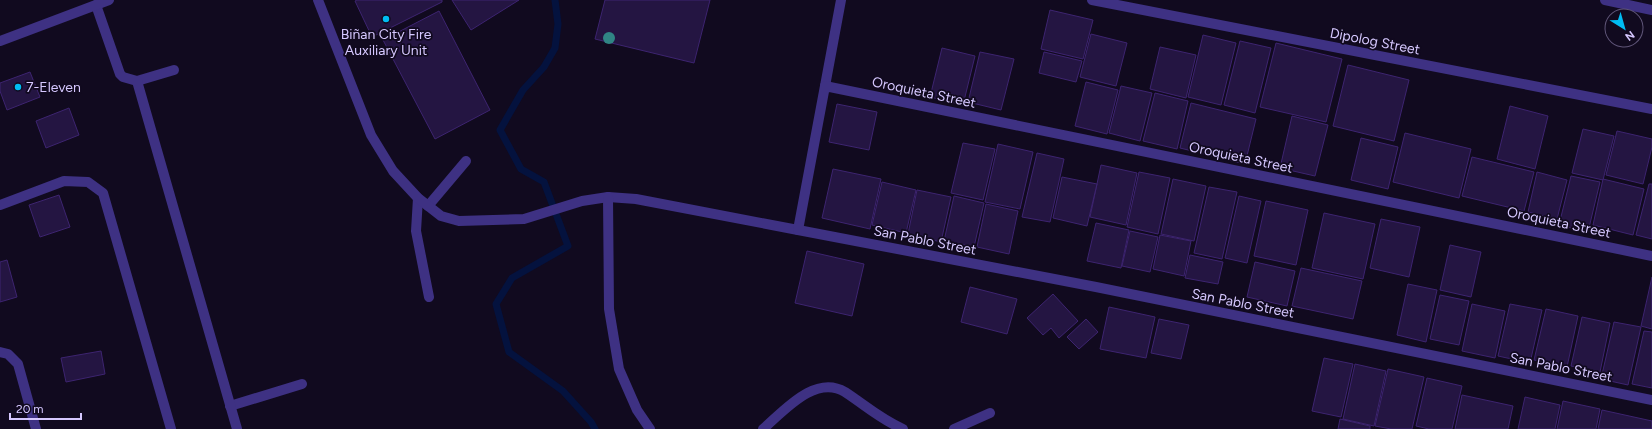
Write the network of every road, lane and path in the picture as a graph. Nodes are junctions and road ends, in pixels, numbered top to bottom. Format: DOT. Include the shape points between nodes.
graph roads {
  1 [pos="109,0"];
  2 [pos="318,0"];
  3 [pos="841,0"];
  4 [pos="1092,0"];
  5 [pos="1605,0"];
  6 [pos="96,5"];
  7 [pos="1652,10"];
  8 [pos="0,41"];
  9 [pos="174,70"];
  10 [pos="137,81"];
  11 [pos="825,86"];
  12 [pos="1652,109"];
  13 [pos="466,161"];
  14 [pos="608,197"];
  15 [pos="418,198"];
  16 [pos="0,205"];
  17 [pos="428,206"];
  18 [pos="798,230"];
  19 [pos="1652,256"];
  20 [pos="429,297"];
  21 [pos="0,352"];
  22 [pos="302,384"];
  23 [pos="1652,400"];
  24 [pos="230,406"];
  25 [pos="990,413"];
  26 [pos="36,429"];
  27 [pos="171,429"];
  28 [pos="237,429"];
  29 [pos="650,429"];
  30 [pos="763,429"];
  31 [pos="902,429"];
  32 [pos="954,429"];
  1 -- 6 [label="street"];
  2 -- 15 [label="street, San Pablo Street" via="371,135 393,171"];
  3 -- 11 [label="street"];
  4 -- 12 [label="street, Dipolog Street"];
  5 -- 7 [label="street"];
  6 -- 8 [label="street"];
  6 -- 10 [label="street" via="120,74"];
  9 -- 10 [label="street"];
  10 -- 24 [label="street"];
  11 -- 18 [label="street"];
  11 -- 19 [label="street, Oroquieta Street"];
  13 -- 17 [label="street"];
  14 -- 17 [label="street, San Pablo Street" via="524,219 459,221 441,216"];
  14 -- 18 [label="street, San Pablo Street" via="636,199"];
  14 -- 29 [label="street" via="609,308 619,369 637,410"];
  15 -- 17 [label="street, San Pablo Street"];
  15 -- 20 [label="street" via="416,231"];
  16 -- 27 [label="street" via="64,181 88,182 103,193"];
  18 -- 23 [label="street, San Pablo Street" via="1096,287"];
  21 -- 26 [label="street" via="8,354 18,364"];
  22 -- 24 [label="street"];
  24 -- 28 [label="street"];
  25 -- 32 [label="street"];
  30 -- 31 [label="street" via="799,399 816,389 830,387 844,392 887,422"];
}
